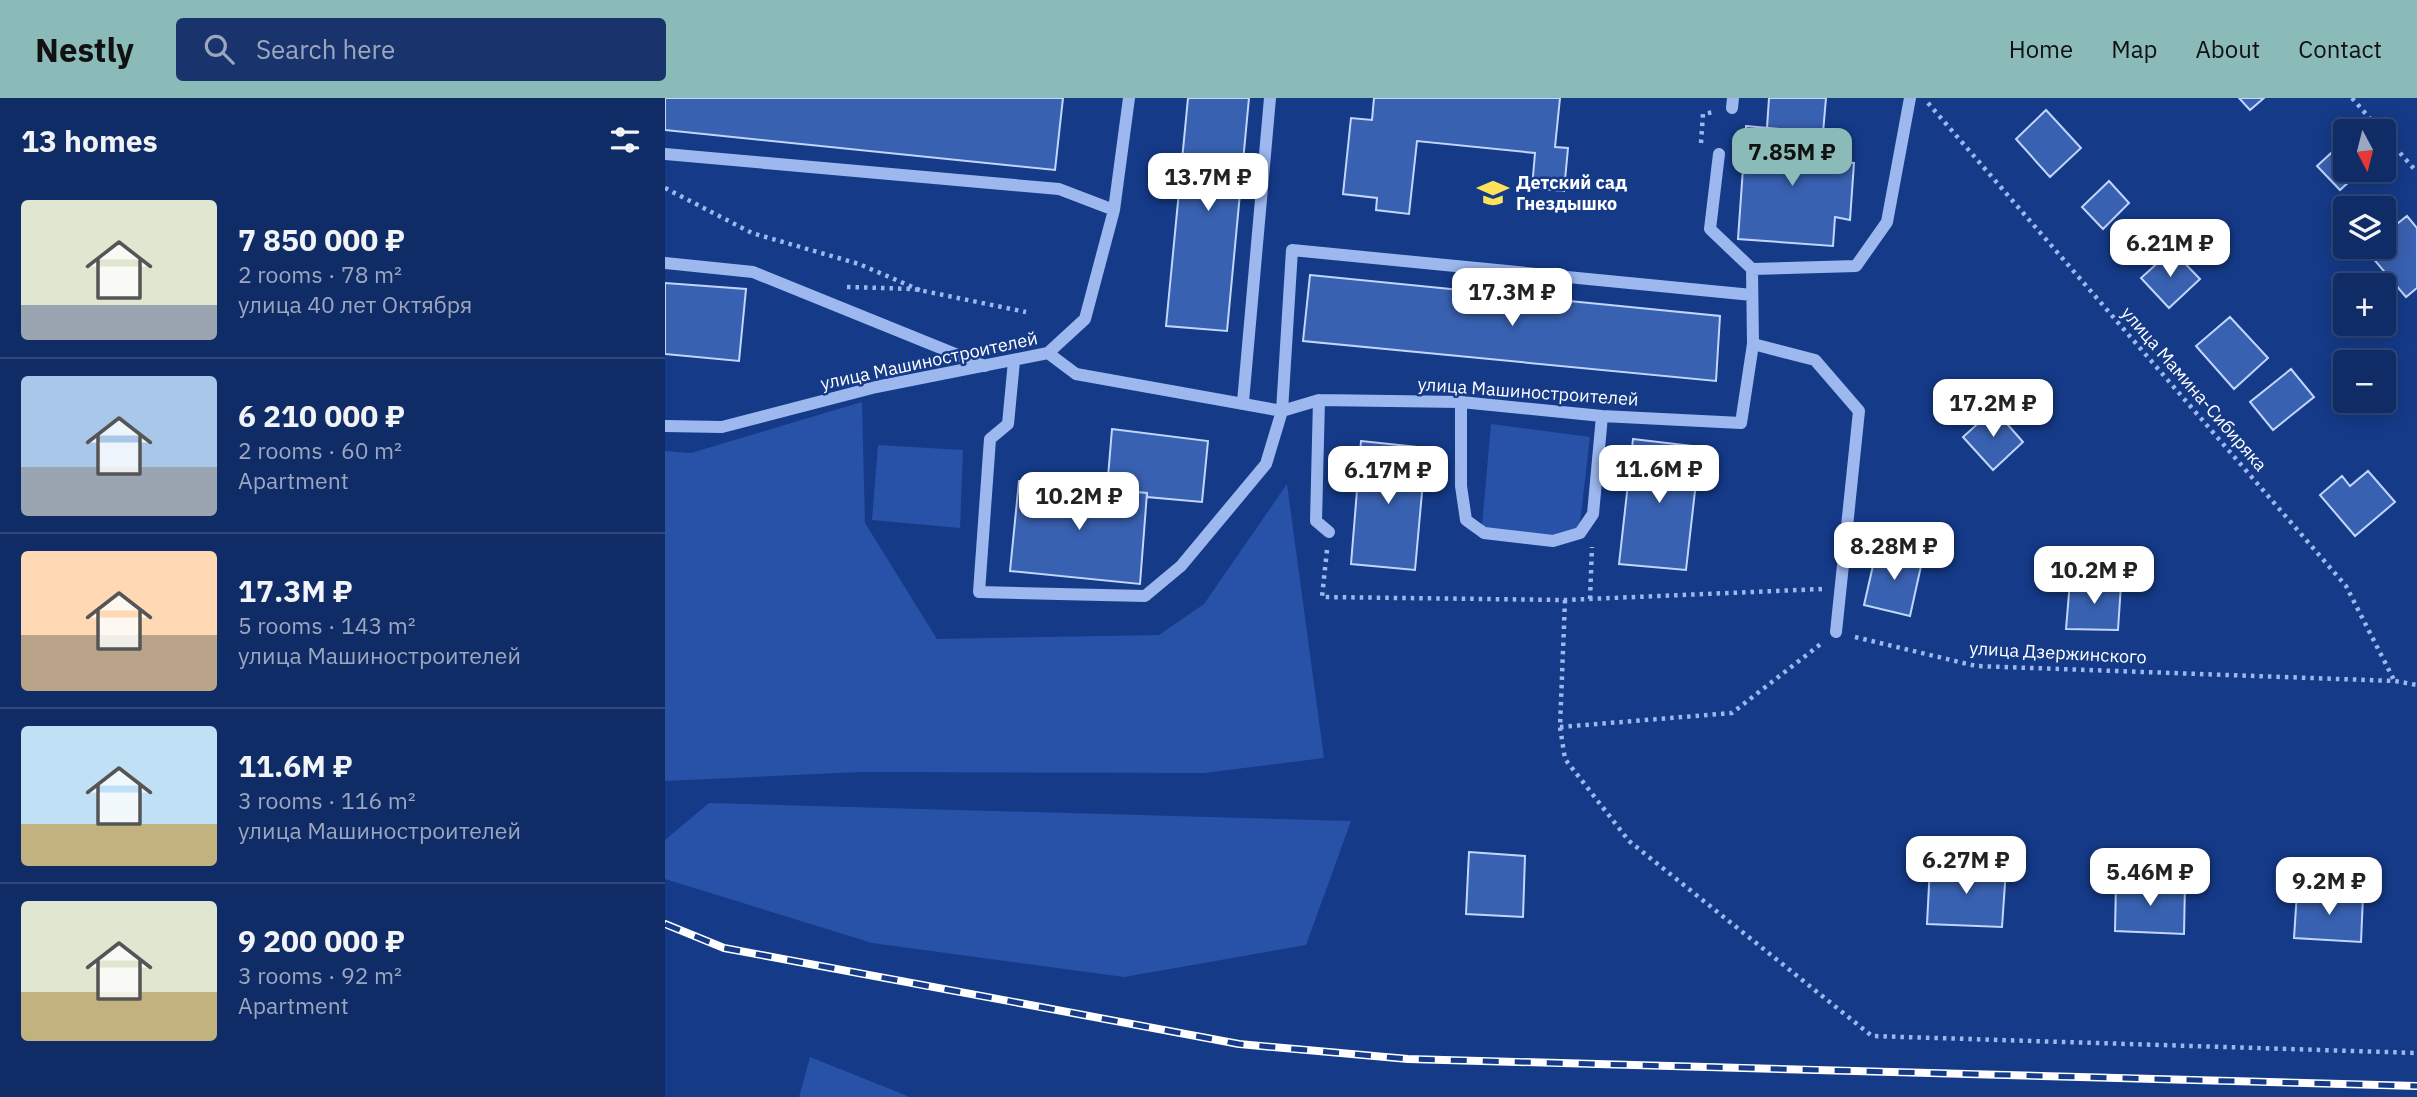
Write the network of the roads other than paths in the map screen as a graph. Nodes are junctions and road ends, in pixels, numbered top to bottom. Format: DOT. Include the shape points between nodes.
graph roads {
  1 [pos="1129,98"];
  2 [pos="1270,98"];
  3 [pos="1910,98"];
  4 [pos="665,154"];
  5 [pos="1719,154"];
  6 [pos="1114,209"];
  7 [pos="665,263"];
  8 [pos="1752,269"];
  9 [pos="1752,295"];
  10 [pos="1753,344"];
  11 [pos="1048,353"];
  12 [pos="1014,361"];
  13 [pos="985,366"];
  14 [pos="1319,400"];
  15 [pos="1243,402"];
  16 [pos="1461,402"];
  17 [pos="1282,411"];
  18 [pos="1602,416"];
  19 [pos="665,426"];
  20 [pos="1329,532"];
  21 [pos="1836,632"];
  1 -- 6 [label="street"];
  2 -- 15 [label="street"];
  3 -- 8 [label="street" via="1887,222 1856,266"];
  4 -- 6 [label="street" via="1059,189"];
  5 -- 8 [label="street" via="1710,229"];
  6 -- 11 [label="street" via="1085,319"];
  7 -- 13 [label="street" via="754,272"];
  8 -- 9 [label="street"];
  9 -- 10 [label="street"];
  9 -- 17 [label="street" via="1292,250"];
  10 -- 18 [label="street, улица Машиностроителей" via="1741,423"];
  10 -- 21 [label="street" via="1815,360 1859,411"];
  11 -- 12 [label="street, улица Машиностроителей"];
  11 -- 15 [label="street, улица Машиностроителей" via="1076,374"];
  12 -- 13 [label="street, улица Машиностроителей"];
  12 -- 17 [label="street" via="1008,424 990,439 979,592 1145,596 1181,566 1266,464"];
  13 -- 19 [label="street, улица Машиностроителей" via="876,387 722,427"];
  14 -- 16 [label="street, улица Машиностроителей"];
  14 -- 17 [label="street, улица Машиностроителей"];
  14 -- 20 [label="street" via="1316,521"];
  15 -- 17 [label="street, улица Машиностроителей"];
  16 -- 18 [label="street, улица Машиностроителей"];
  16 -- 18 [label="street" via="1461,486 1466,520 1484,533 1553,541 1580,533 1593,514"];
}
